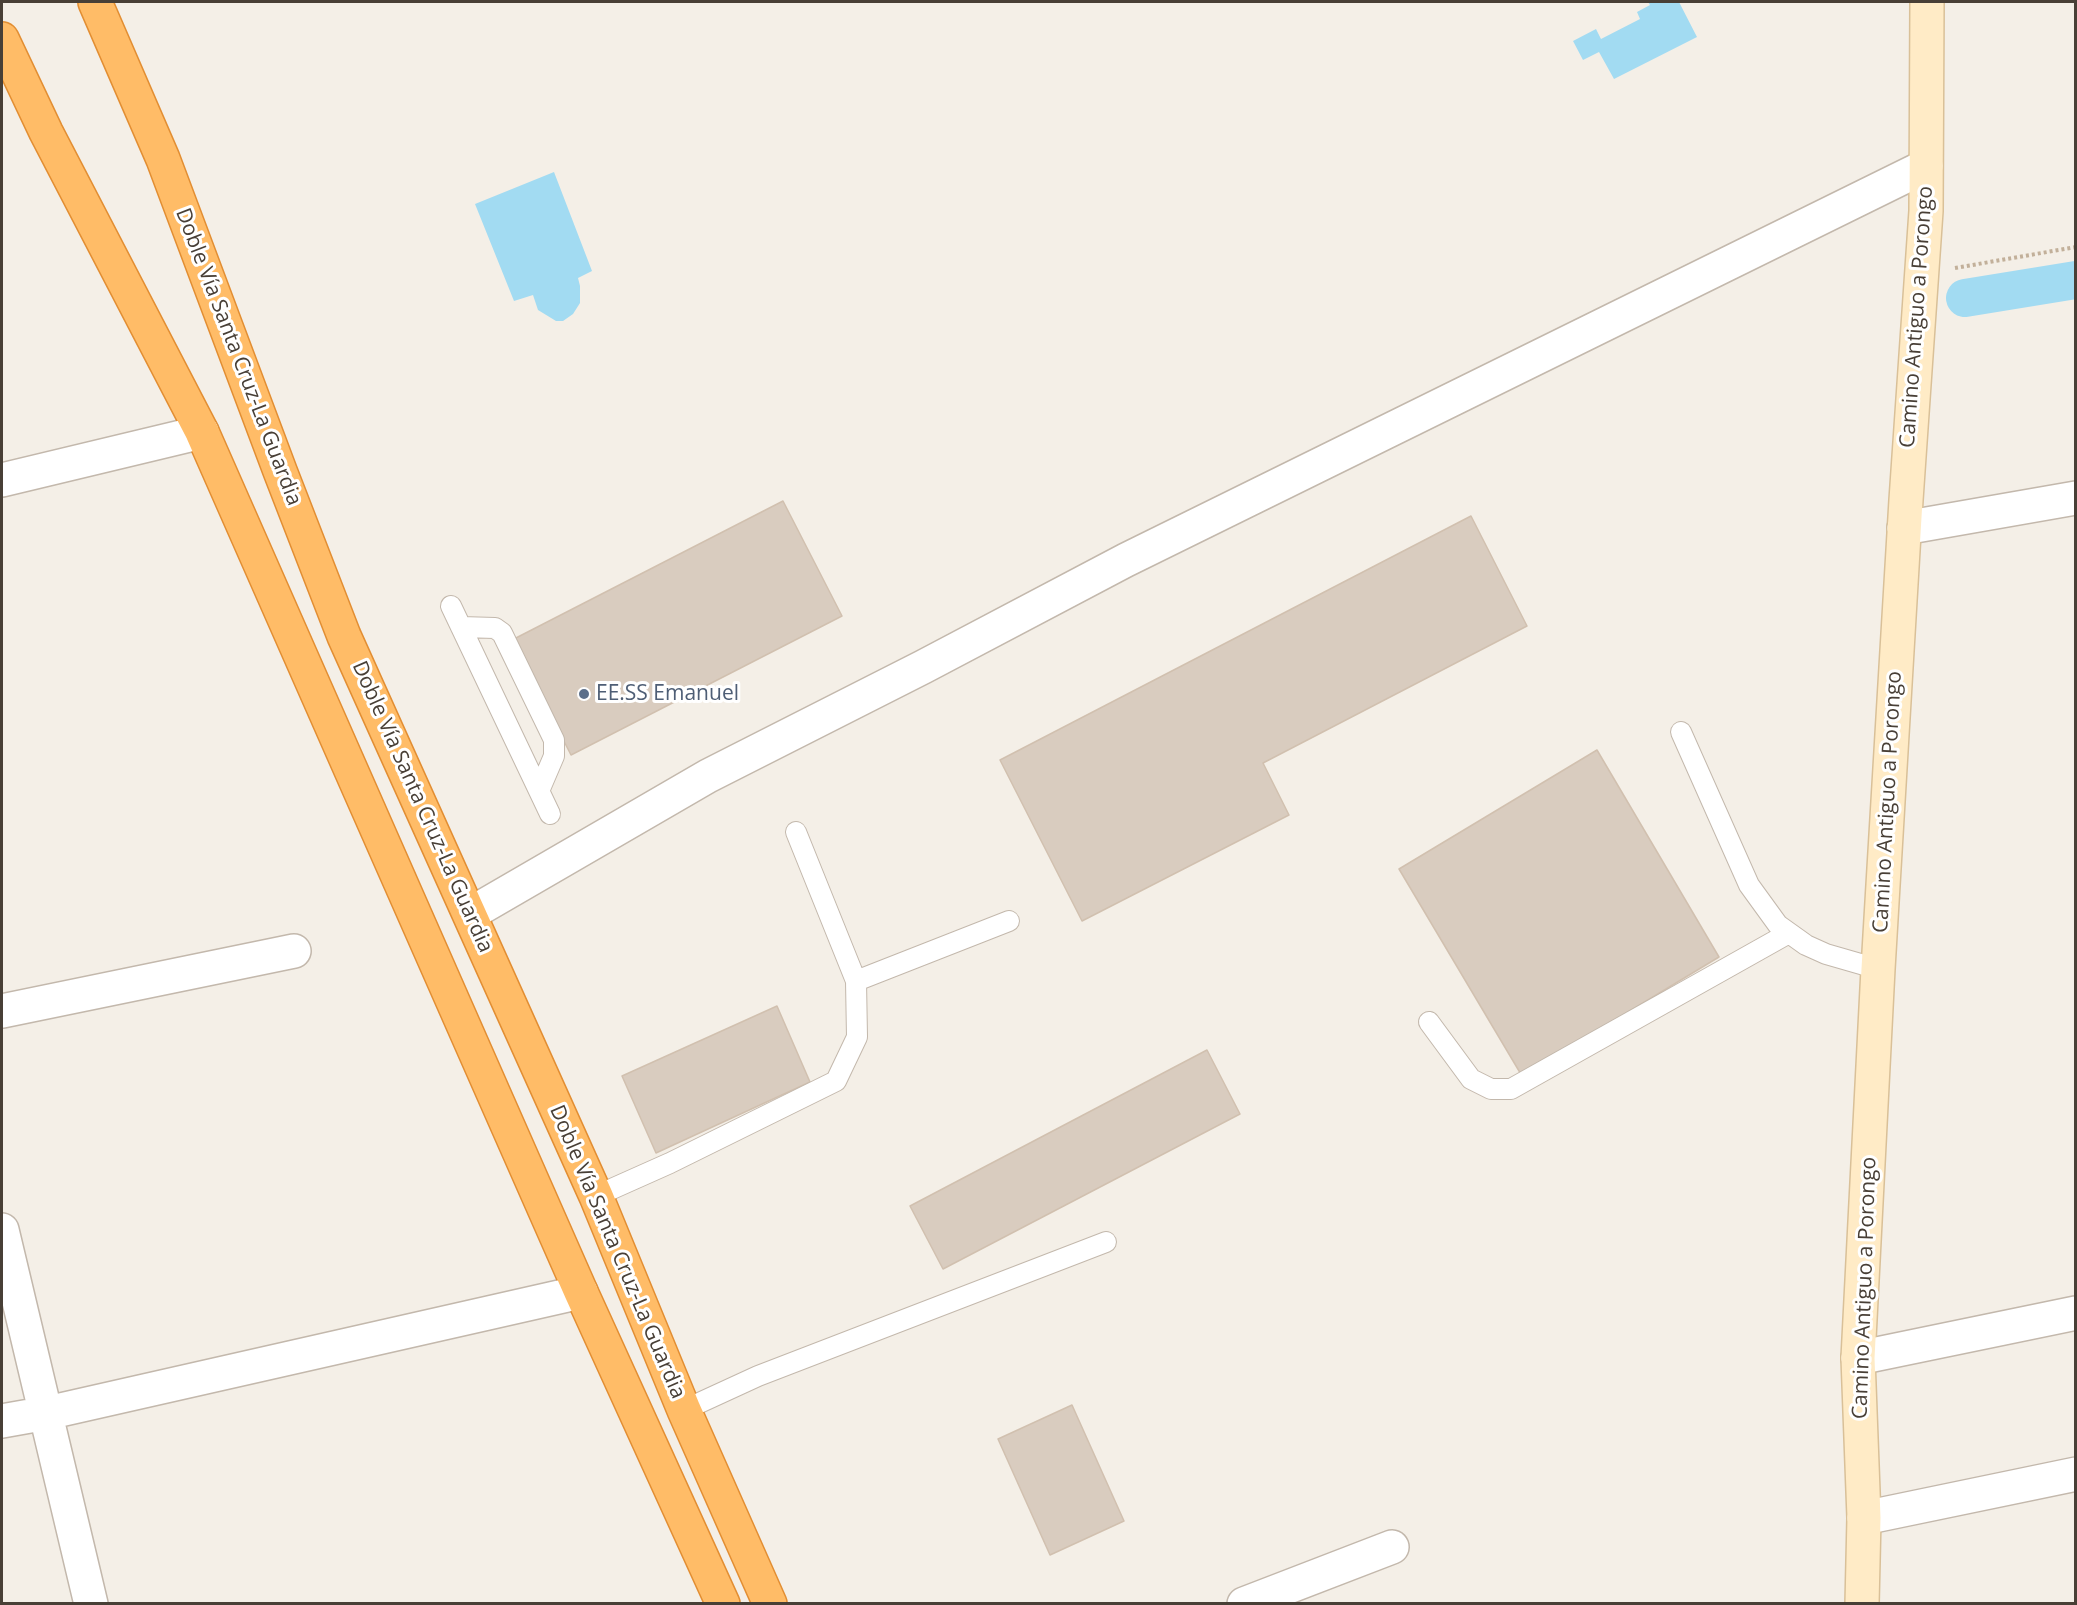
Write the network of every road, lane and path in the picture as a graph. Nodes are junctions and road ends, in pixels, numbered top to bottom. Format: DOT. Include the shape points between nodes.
graph roads {
  1 [pos="95,2"];
  2 [pos="1927,2"];
  3 [pos="2,39"];
  4 [pos="1926,166"];
  5 [pos="2076,247"];
  6 [pos="1922,265"];
  7 [pos="202,432"];
  8 [pos="2,480"];
  9 [pos="2076,498"];
  10 [pos="1904,528"];
  11 [pos="451,606"];
  12 [pos="461,627"];
  13 [pos="1681,732"];
  14 [pos="539,791"];
  15 [pos="550,814"];
  16 [pos="796,832"];
  17 [pos="470,914"];
  18 [pos="1009,921"];
  19 [pos="1789,933"];
  20 [pos="294,951"];
  21 [pos="1878,969"];
  22 [pos="856,981"];
  23 [pos="2,1011"];
  24 [pos="1430,1022"];
  25 [pos="596,1196"];
  26 [pos="2,1230"];
  27 [pos="1106,1242"];
  28 [pos="582,1292"];
  29 [pos="2076,1313"];
  30 [pos="1858,1359"];
  31 [pos="684,1410"];
  32 [pos="47,1413"];
  33 [pos="2,1421"];
  34 [pos="2076,1474"];
  35 [pos="1864,1518"];
  36 [pos="1392,1547"];
  37 [pos="91,1604"];
  38 [pos="723,1604"];
  39 [pos="770,1604"];
  40 [pos="1244,1604"];
  41 [pos="1862,1604"];
  1 -- 17 [label="highway, Doble Vía Santa Cruz-La Guardia" via="163,159 345,636"];
  2 -- 4 [label="street, Camino Antiguo a Porongo"];
  3 -- 7 [label="highway" via="51,142"];
  4 -- 6 [label="street, Camino Antiguo a Porongo"];
  4 -- 17 [label="street" via="1126,560 708,776"];
  5 -- 6 [label="path" via="1951,269"];
  6 -- 10 [label="street, Camino Antiguo a Porongo"];
  7 -- 8 [label="street"];
  7 -- 28 [label="highway"];
  9 -- 10 [label="street"];
  10 -- 21 [label="street, Camino Antiguo a Porongo"];
  11 -- 12 [label="lane"];
  12 -- 14 [label="lane"];
  12 -- 14 [label="lane" via="495,628 502,633 554,740 554,756"];
  13 -- 19 [label="lane" via="1749,885 1778,926"];
  14 -- 15 [label="lane"];
  16 -- 22 [label="lane"];
  17 -- 25 [label="highway, Doble Vía Santa Cruz-La Guardia"];
  18 -- 22 [label="lane"];
  19 -- 21 [label="lane" via="1826,954"];
  19 -- 24 [label="lane" via="1511,1089 1491,1089 1471,1079"];
  20 -- 23 [label="street"];
  21 -- 30 [label="street, Camino Antiguo a Porongo"];
  22 -- 25 [label="lane" via="857,1037 836,1082"];
  25 -- 31 [label="highway, Doble Vía Santa Cruz-La Guardia"];
  26 -- 32 [label="street"];
  27 -- 31 [label="lane" via="758,1376"];
  28 -- 32 [label="street"];
  28 -- 38 [label="highway"];
  29 -- 30 [label="street"];
  30 -- 35 [label="street, Camino Antiguo a Porongo"];
  31 -- 39 [label="highway, Doble Vía Santa Cruz-La Guardia"];
  32 -- 33 [label="street"];
  32 -- 37 [label="street"];
  34 -- 35 [label="street"];
  35 -- 41 [label="street, Camino Antiguo a Porongo"];
  36 -- 40 [label="street"];
}
